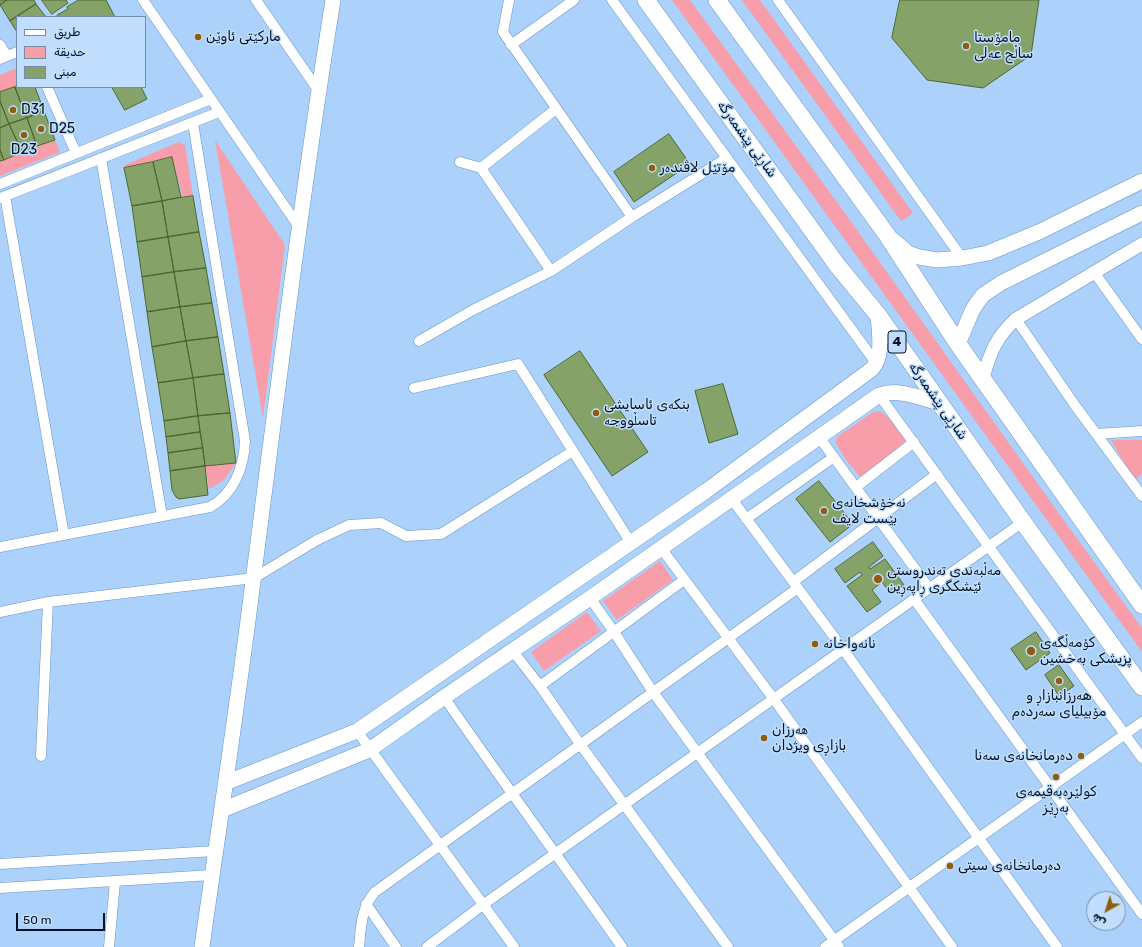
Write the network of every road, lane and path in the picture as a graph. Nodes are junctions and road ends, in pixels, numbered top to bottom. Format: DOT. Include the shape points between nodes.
graph roads {
  1 [pos="256,0"];
  2 [pos="333,0"];
  3 [pos="509,0"];
  4 [pos="574,0"];
  5 [pos="612,0"];
  6 [pos="646,0"];
  7 [pos="717,0"];
  8 [pos="778,0"];
  9 [pos="148,2"];
  10 [pos="0,45"];
  11 [pos="511,45"];
  12 [pos="8,55"];
  13 [pos="47,88"];
  14 [pos="318,90"];
  15 [pos="211,99"];
  16 [pos="556,109"];
  17 [pos="219,112"];
  18 [pos="193,123"];
  19 [pos="76,153"];
  20 [pos="101,158"];
  21 [pos="727,158"];
  22 [pos="460,162"];
  23 [pos="481,168"];
  24 [pos="1142,181"];
  25 [pos="0,184"];
  26 [pos="2,197"];
  27 [pos="1142,213"];
  28 [pos="632,217"];
  29 [pos="299,227"];
  30 [pos="888,235"];
  31 [pos="1142,244"];
  32 [pos="962,258"];
  33 [pos="551,271"];
  34 [pos="1094,272"];
  35 [pos="878,315"];
  36 [pos="1016,319"];
  37 [pos="1142,339"];
  38 [pos="419,341"];
  39 [pos="958,344"];
  40 [pos="876,363"];
  41 [pos="983,378"];
  42 [pos="414,388"];
  43 [pos="879,395"];
  44 [pos="939,403"];
  45 [pos="1142,431"];
  46 [pos="1096,434"];
  47 [pos="819,437"];
  48 [pos="914,442"];
  49 [pos="573,451"];
  50 [pos="834,457"];
  51 [pos="937,474"];
  52 [pos="856,487"];
  53 [pos="1141,491"];
  54 [pos="731,498"];
  55 [pos="162,516"];
  56 [pos="878,518"];
  57 [pos="746,519"];
  58 [pos="1023,522"];
  59 [pos="64,535"];
  60 [pos="631,543"];
  61 [pos="0,547"];
  62 [pos="989,547"];
  63 [pos="661,548"];
  64 [pos="254,578"];
  65 [pos="684,580"];
  66 [pos="795,585"];
  67 [pos="929,588"];
  68 [pos="590,598"];
  69 [pos="914,599"];
  70 [pos="48,602"];
  71 [pos="1142,605"];
  72 [pos="0,612"];
  73 [pos="614,632"];
  74 [pos="727,638"];
  75 [pos="843,649"];
  76 [pos="512,650"];
  77 [pos="540,686"];
  78 [pos="1142,687"];
  79 [pos="653,692"];
  80 [pos="444,697"];
  81 [pos="773,698"];
  82 [pos="1142,722"];
  83 [pos="357,731"];
  84 [pos="1125,734"];
  85 [pos="580,744"];
  86 [pos="369,750"];
  87 [pos="697,752"];
  88 [pos="41,756"];
  89 [pos="1142,758"];
  90 [pos="225,783"];
  91 [pos="1050,787"];
  92 [pos="511,793"];
  93 [pos="624,804"];
  94 [pos="222,810"];
  95 [pos="978,837"];
  96 [pos="439,845"];
  97 [pos="215,851"];
  98 [pos="556,853"];
  99 [pos="0,864"];
  100 [pos="212,875"];
  101 [pos="115,882"];
  102 [pos="908,887"];
  103 [pos="0,888"];
  104 [pos="366,904"];
  105 [pos="484,904"];
  106 [pos="1142,914"];
  107 [pos="836,944"];
  108 [pos="109,947"];
  109 [pos="202,947"];
  110 [pos="359,947"];
  111 [pos="396,947"];
  112 [pos="427,947"];
  113 [pos="514,947"];
  114 [pos="622,947"];
  115 [pos="728,947"];
  116 [pos="825,947"];
  117 [pos="952,947"];
  118 [pos="1057,947"];
  1 -- 14 [label="street"];
  2 -- 14 [label="main road"];
  3 -- 11 [label="street" via="503,32"];
  4 -- 11 [label="street"];
  5 -- 21 [label="street"];
  6 -- 35 [label="highway, شاڕێی پێشمەرگە / 4" via="837,265"];
  7 -- 30 [label="highway"];
  8 -- 32 [label="street"];
  9 -- 15 [label="street"];
  10 -- 12 [label="street"];
  11 -- 16 [label="street"];
  13 -- 19 [label="street"];
  14 -- 29 [label="main road"];
  15 -- 17 [label="street"];
  15 -- 19 [label="street"];
  16 -- 23 [label="street"];
  16 -- 28 [label="street"];
  17 -- 18 [label="street"];
  17 -- 29 [label="street"];
  18 -- 20 [label="street"];
  18 -- 55 [label="street" via="245,451 235,483 223,499 210,507"];
  19 -- 25 [label="street"];
  20 -- 26 [label="street"];
  20 -- 55 [label="street"];
  21 -- 28 [label="street"];
  21 -- 40 [label="street"];
  22 -- 23 [label="street"];
  23 -- 33 [label="street"];
  24 -- 32 [label="main road" via="1016,242"];
  26 -- 59 [label="street"];
  27 -- 39 [label="main road" via="1001,283 984,295 972,311"];
  28 -- 33 [label="street"];
  29 -- 64 [label="main road"];
  30 -- 32 [label="main road" via="908,253 919,257 937,260"];
  30 -- 39 [label="highway"];
  31 -- 34 [label="street"];
  33 -- 38 [label="street" via="473,310"];
  34 -- 36 [label="street"];
  34 -- 37 [label="street"];
  35 -- 40 [label="main road" via="879,352"];
  35 -- 44 [label="highway, شاڕێی پێشمەرگە / 4"];
  36 -- 41 [label="street" via="993,347"];
  36 -- 46 [label="street"];
  39 -- 41 [label="highway"];
  40 -- 60 [label="main road" via="868,372"];
  41 -- 71 [label="highway"];
  42 -- 49 [label="street" via="518,364"];
  43 -- 44 [label="main road" via="901,393"];
  43 -- 47 [label="main road"];
  43 -- 48 [label="street"];
  44 -- 58 [label="highway, شاڕێی پێشمەرگە / 4"];
  45 -- 46 [label="street"];
  46 -- 53 [label="street"];
  47 -- 50 [label="street"];
  47 -- 54 [label="main road"];
  48 -- 51 [label="street"];
  48 -- 52 [label="street"];
  49 -- 60 [label="street"];
  49 -- 64 [label="street" via="441,534 406,536 381,523 349,525 317,540"];
  50 -- 52 [label="street"];
  50 -- 57 [label="street"];
  51 -- 56 [label="street"];
  51 -- 62 [label="street"];
  52 -- 56 [label="street"];
  54 -- 57 [label="street"];
  54 -- 63 [label="main road"];
  55 -- 59 [label="street"];
  56 -- 66 [label="street"];
  56 -- 67 [label="street"];
  57 -- 66 [label="street"];
  58 -- 62 [label="street"];
  58 -- 78 [label="highway, شاڕێی پێشمەرگە / 4"];
  59 -- 61 [label="street"];
  60 -- 83 [label="main road"];
  62 -- 67 [label="street"];
  62 -- 84 [label="street"];
  63 -- 65 [label="street"];
  63 -- 68 [label="main road"];
  64 -- 70 [label="street"];
  64 -- 90 [label="main road"];
  65 -- 73 [label="street"];
  65 -- 74 [label="street"];
  66 -- 74 [label="street"];
  66 -- 75 [label="street"];
  67 -- 69 [label="street"];
  68 -- 73 [label="street"];
  68 -- 76 [label="main road"];
  69 -- 75 [label="street"];
  69 -- 91 [label="street"];
  70 -- 72 [label="street"];
  70 -- 88 [label="street"];
  73 -- 77 [label="street"];
  73 -- 79 [label="street"];
  74 -- 79 [label="street"];
  74 -- 81 [label="street"];
  75 -- 81 [label="street"];
  75 -- 95 [label="street"];
  76 -- 77 [label="street"];
  76 -- 80 [label="main road"];
  77 -- 85 [label="street"];
  79 -- 85 [label="street"];
  79 -- 87 [label="street"];
  80 -- 86 [label="main road"];
  80 -- 92 [label="street"];
  81 -- 87 [label="street"];
  81 -- 102 [label="street"];
  82 -- 84 [label="street"];
  83 -- 86 [label="street"];
  83 -- 90 [label="main road"];
  84 -- 89 [label="street"];
  84 -- 91 [label="street"];
  85 -- 92 [label="street"];
  85 -- 93 [label="street"];
  86 -- 94 [label="main road"];
  86 -- 96 [label="street"];
  87 -- 93 [label="street"];
  87 -- 107 [label="street"];
  90 -- 94 [label="main road"];
  91 -- 95 [label="street"];
  91 -- 106 [label="street"];
  92 -- 96 [label="street"];
  92 -- 98 [label="street"];
  93 -- 98 [label="street"];
  93 -- 115 [label="street"];
  94 -- 97 [label="main road"];
  95 -- 102 [label="street"];
  95 -- 118 [label="street"];
  96 -- 104 [label="street" via="375,892"];
  96 -- 105 [label="street"];
  97 -- 99 [label="street"];
  97 -- 100 [label="main road"];
  98 -- 105 [label="street"];
  98 -- 114 [label="street"];
  100 -- 101 [label="street"];
  100 -- 109 [label="main road"];
  101 -- 103 [label="street"];
  101 -- 108 [label="street"];
  102 -- 107 [label="street"];
  102 -- 117 [label="street"];
  104 -- 110 [label="street"];
  104 -- 111 [label="street"];
  105 -- 112 [label="street"];
  105 -- 113 [label="street"];
  107 -- 116 [label="street"];
}
